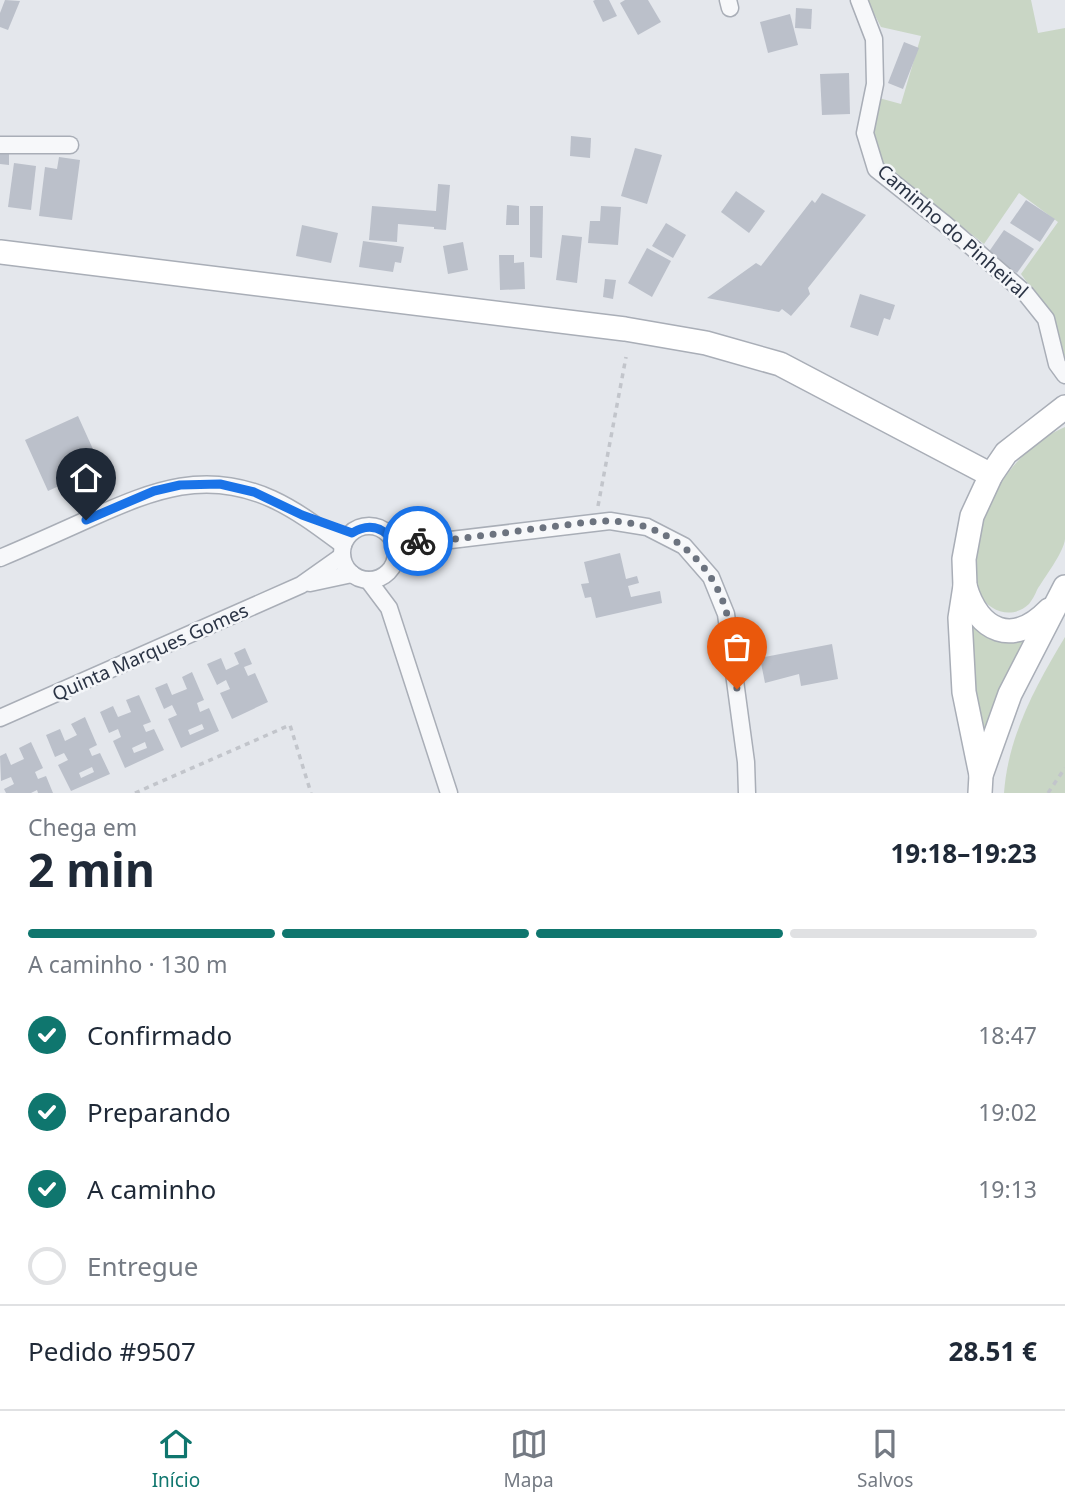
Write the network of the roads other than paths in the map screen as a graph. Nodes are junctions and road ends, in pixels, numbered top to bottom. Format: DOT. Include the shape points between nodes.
graph roads {
  1 [pos="859,0"];
  2 [pos="0,145"];
  3 [pos="70,145"];
  4 [pos="0,252"];
  5 [pos="1065,375"];
  6 [pos="1060,412"];
  7 [pos="990,475"];
  8 [pos="393,541"];
  9 [pos="434,542"];
  10 [pos="346,545"];
  11 [pos="0,558"];
  12 [pos="393,564"];
  13 [pos="352,574"];
  14 [pos="368,580"];
  15 [pos="301,585"];
  16 [pos="965,586"];
  17 [pos="1060,595"];
  18 [pos="389,608"];
  19 [pos="0,718"];
  20 [pos="980,784"];
  21 [pos="449,793"];
  22 [pos="747,793"];
  1 -- 5 [label="street, Caminho do Pinheiral" via="874,39 875,84 864,134 876,169 1027,294 1046,319 1057,363"];
  2 -- 3 [label="street"];
  4 -- 7 [label="main road" via="529,316 706,343 780,364"];
  6 -- 7 [label="main road" via="1006,453"];
  7 -- 16 [label="main road" via="972,516 964,559"];
  8 -- 9 [label="street"];
  8 -- 10 [label="street" via="388,534 366,526"];
  8 -- 12 [label="street"];
  9 -- 12 [label="street"];
  9 -- 22 [label="street" via="595,522 635,524 672,538 698,561 718,590 726,614"];
  10 -- 11 [label="street" via="275,500 220,484 180,485 141,496"];
  10 -- 13 [label="street" via="347,569"];
  10 -- 15 [label="street, Quinta Marques Gomes"];
  12 -- 14 [label="street" via="385,576"];
  12 -- 18 [label="street"];
  13 -- 14 [label="street"];
  13 -- 15 [label="street, Quinta Marques Gomes"];
  14 -- 18 [label="street"];
  15 -- 19 [label="street, Quinta Marques Gomes"];
  16 -- 17 [label="main road" via="971,605 984,621 1013,631 1040,620"];
  16 -- 20 [label="main road" via="960,618 964,692"];
  17 -- 20 [label="main road" via="1010,694"];
  18 -- 21 [label="street"];
}
